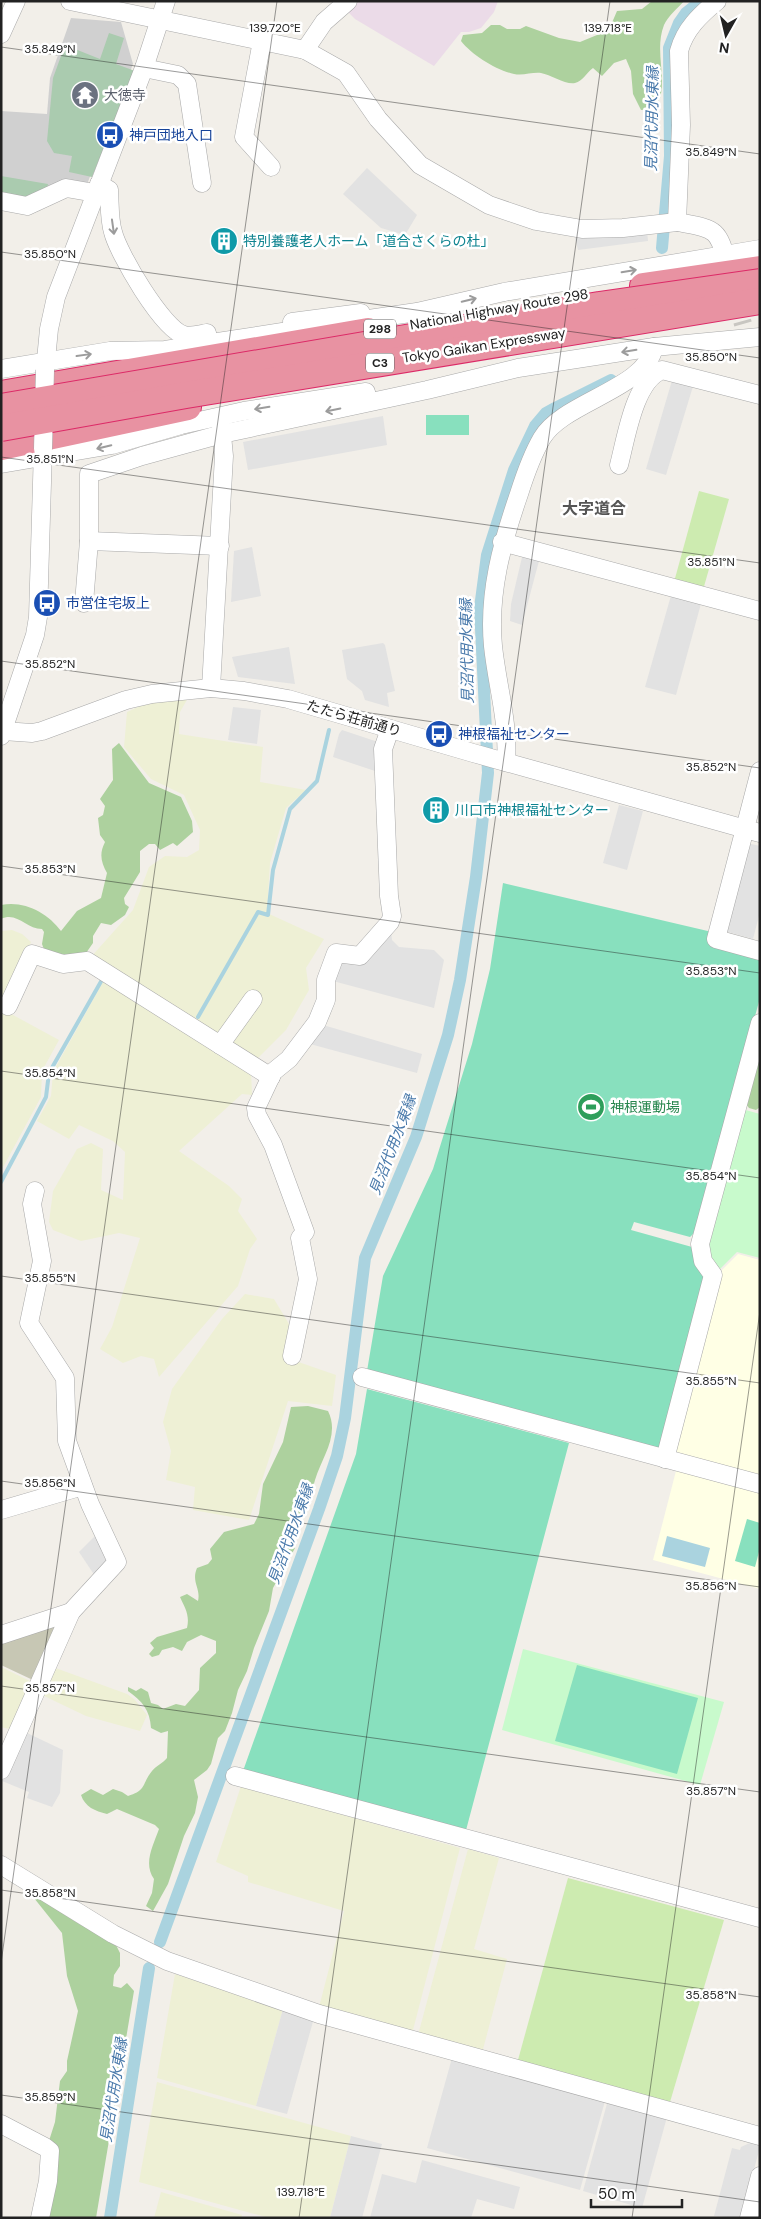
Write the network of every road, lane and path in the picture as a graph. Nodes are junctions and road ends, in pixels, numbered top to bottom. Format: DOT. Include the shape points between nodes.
graph roads {
  1 [pos="16,1"];
  2 [pos="70,1"];
  3 [pos="166,1"];
  4 [pos="348,1"];
  5 [pos="717,1"];
  6 [pos="160,21"];
  7 [pos="1,34"];
  8 [pos="262,42"];
  9 [pos="305,50"];
  10 [pos="144,68"];
  11 [pos="271,167"];
  12 [pos="202,183"];
  13 [pos="97,188"];
  14 [pos="1,201"];
  15 [pos="677,222"];
  16 [pos="760,249"];
  17 [pos="726,263"];
  18 [pos="760,268"];
  19 [pos="760,282"];
  20 [pos="760,301"];
  21 [pos="417,312"];
  22 [pos="752,328"];
  23 [pos="185,346"];
  24 [pos="654,347"];
  25 [pos="45,366"];
  26 [pos="518,368"];
  27 [pos="6,382"];
  28 [pos="760,395"];
  29 [pos="1,407"];
  30 [pos="222,430"];
  31 [pos="5,439"];
  32 [pos="43,454"];
  33 [pos="1,464"];
  34 [pos="619,465"];
  35 [pos="89,541"];
  36 [pos="502,542"];
  37 [pos="220,546"];
  38 [pos="84,603"];
  39 [pos="760,611"];
  40 [pos="211,688"];
  41 [pos="390,729"];
  42 [pos="2,733"];
  43 [pos="502,761"];
  44 [pos="760,771"];
  45 [pos="752,831"];
  46 [pos="760,951"];
  47 [pos="253,999"];
  48 [pos="8,1006"];
  49 [pos="760,1024"];
  50 [pos="220,1045"];
  51 [pos="271,1077"];
  52 [pos="35,1191"];
  53 [pos="292,1356"];
  54 [pos="362,1376"];
  55 [pos="665,1458"];
  56 [pos="760,1484"];
  57 [pos="83,1486"];
  58 [pos="1,1510"];
  59 [pos="71,1612"];
  60 [pos="1,1635"];
  61 [pos="1,1770"];
  62 [pos="235,1776"];
  63 [pos="1,1865"];
  64 [pos="760,1918"];
  65 [pos="1,2124"];
  66 [pos="760,2136"];
  67 [pos="760,2176"];
  68 [pos="40,2218"];
  69 [pos="749,2218"];
  1 -- 7 [label="street"];
  2 -- 6 [label="street"];
  3 -- 6 [label="street"];
  4 -- 9 [label="street" via="324,22"];
  5 -- 15 [label="street" via="692,24 679,51"];
  6 -- 8 [label="street"];
  6 -- 10 [label="street"];
  8 -- 9 [label="street"];
  8 -- 11 [label="street" via="244,137"];
  9 -- 15 [label="street" via="346,73 378,119 420,166 490,204 536,222 582,229"];
  10 -- 12 [label="street" via="178,75 187,84"];
  10 -- 13 [label="street"];
  13 -- 14 [label="street" via="66,188 27,206"];
  13 -- 23 [label="street, one-way" via="108,190 112,230 119,250 161,316"];
  13 -- 25 [label="street" via="56,296"];
  15 -- 17 [label="street" via="709,229 718,236 723,244"];
  16 -- 17 [label="street"];
  21 -- 17 [label="street, one-way" via="504,292"];
  18 -- 23 [label="highway, National Highway Route 298 / 298"];
  19 -- 29 [label="highway, Tokyo Gaikan Expressway / C3, bridge"];
  20 -- 31 [label="highway, Tokyo Gaikan Expressway / C3, bridge" via="225,388"];
  21 -- 23 [label="street" via="378,310"];
  25 -- 21 [label="street, one-way" via="110,351 165,350"];
  22 -- 24 [label="street"];
  22 -- 31 [label="highway" via="188,406"];
  23 -- 27 [label="highway, National Highway Route 298 / 298"];
  24 -- 26 [label="street, one-way"];
  24 -- 36 [label="street" via="648,362 639,371 555,422 542,437"];
  25 -- 27 [label="street"];
  25 -- 32 [label="street, bridge"];
  26 -- 30 [label="street, one-way" via="427,390"];
  26 -- 32 [label="street, one-way" via="244,411 112,445"];
  28 -- 34 [label="street" via="662,370 656,373 635,401"];
  30 -- 35 [label="street" via="89,474"];
  30 -- 37 [label="street"];
  32 -- 33 [label="street"];
  32 -- 42 [label="street" via="38,617"];
  35 -- 37 [label="street"];
  35 -- 38 [label="street"];
  36 -- 39 [label="street"];
  36 -- 43 [label="street" via="493,606 493,645 507,744"];
  37 -- 40 [label="street"];
  40 -- 41 [label="street, たたら荘前通り" via="288,699"];
  40 -- 42 [label="street, たたら荘前通り" via="126,700 42,731"];
  41 -- 43 [label="street, たたら荘前通り"];
  41 -- 51 [label="street" via="383,749 390,922 360,956 336,953 326,980 326,1000 317,1022"];
  43 -- 45 [label="street, たたら荘前通り"];
  44 -- 45 [label="street"];
  45 -- 46 [label="street" via="716,939"];
  47 -- 50 [label="street"];
  48 -- 50 [label="street" via="32,954 63,964 87,961"];
  49 -- 55 [label="street" via="700,1244 703,1261 714,1275"];
  50 -- 51 [label="street"];
  51 -- 53 [label="street" via="256,1108 257,1115 274,1145 305,1232 300,1238 308,1279"];
  52 -- 57 [label="street" via="32,1204 42,1261 30,1323 65,1378 67,1441"];
  54 -- 55 [label="street"];
  55 -- 56 [label="street"];
  57 -- 58 [label="street"];
  57 -- 59 [label="street" via="117,1562"];
  59 -- 60 [label="street"];
  59 -- 61 [label="street"];
  62 -- 64 [label="street"];
  63 -- 66 [label="street" via="137,1948 175,1964 319,2014"];
  65 -- 68 [label="street" via="50,2151"];
  67 -- 69 [label="street"];
}
